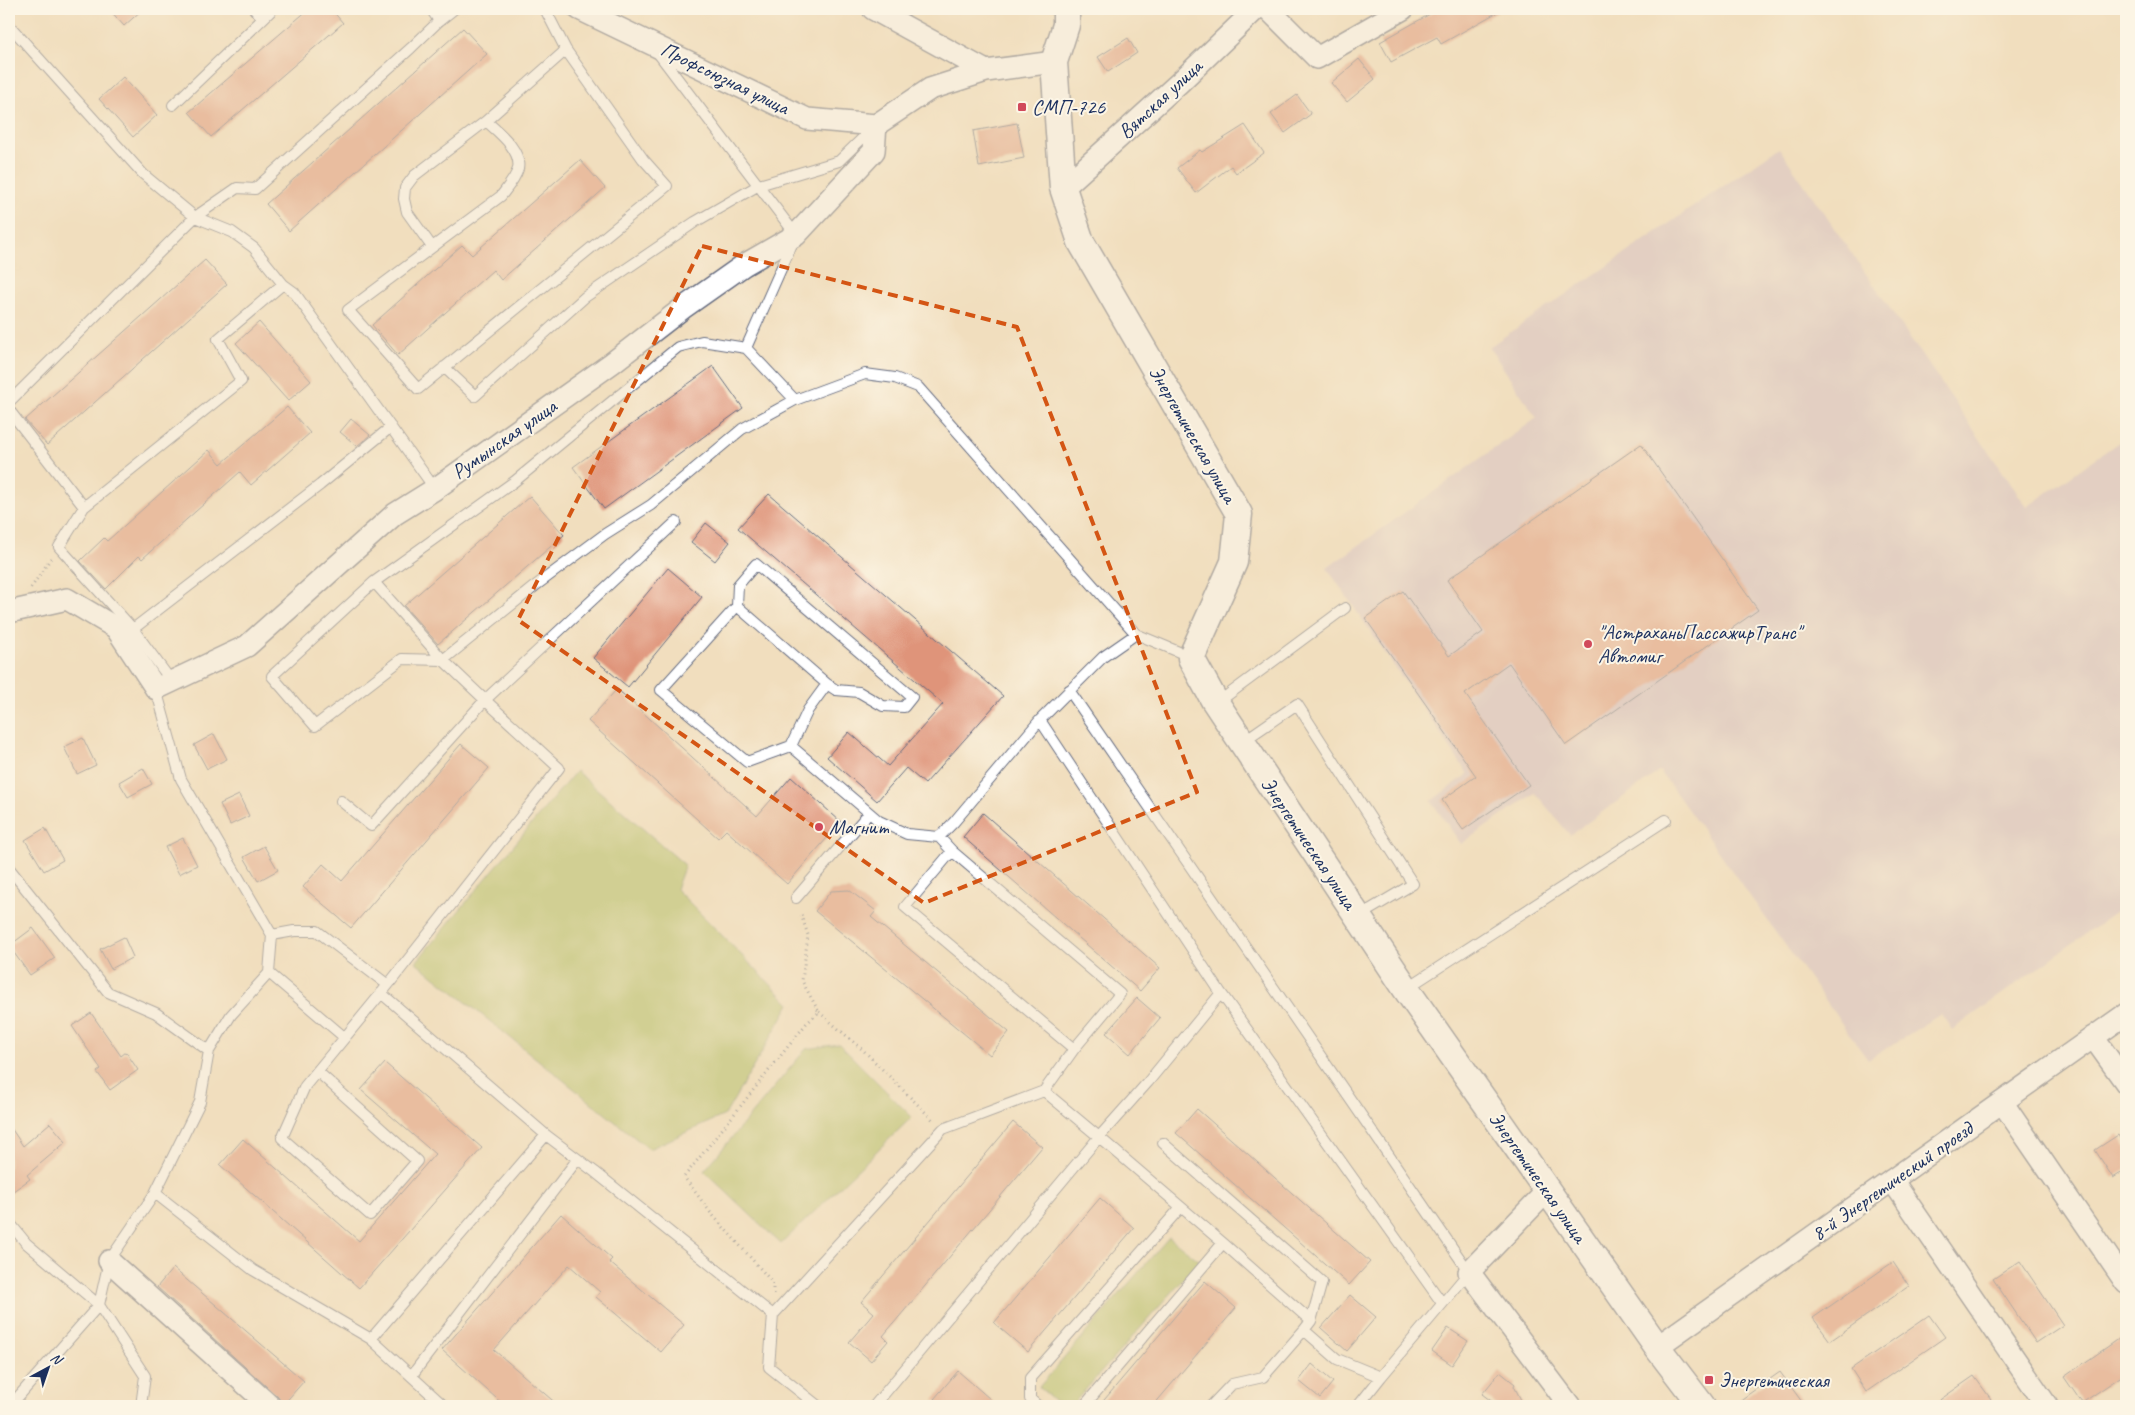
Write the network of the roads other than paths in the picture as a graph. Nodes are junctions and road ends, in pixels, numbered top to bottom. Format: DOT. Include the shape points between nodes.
graph roads {
  1 [pos="254,9"];
  2 [pos="273,9"];
  3 [pos="431,9"];
  4 [pos="454,9"];
  5 [pos="546,9"];
  6 [pos="580,9"];
  7 [pos="873,9"];
  8 [pos="1256,9"];
  9 [pos="1268,9"];
  10 [pos="1403,9"];
  11 [pos="1062,14"];
  12 [pos="262,18"];
  13 [pos="439,20"];
  14 [pos="9,25"];
  15 [pos="650,42"];
  16 [pos="566,50"];
  17 [pos="1054,62"];
  18 [pos="986,70"];
  19 [pos="173,105"];
  20 [pos="486,121"];
  21 [pos="876,125"];
  22 [pos="759,185"];
  23 [pos="1063,188"];
  24 [pos="196,217"];
  25 [pos="796,235"];
  26 [pos="432,248"];
  27 [pos="283,284"];
  28 [pos="746,348"];
  29 [pos="444,367"];
  30 [pos="796,400"];
  31 [pos="9,402"];
  32 [pos="9,410"];
  33 [pos="391,427"];
  34 [pos="435,489"];
  35 [pos="84,507"];
  36 [pos="676,522"];
  37 [pos="374,582"];
  38 [pos="737,606"];
  39 [pos="1345,608"];
  40 [pos="13,611"];
  41 [pos="133,628"];
  42 [pos="1136,634"];
  43 [pos="1192,658"];
  44 [pos="443,660"];
  45 [pos="827,684"];
  46 [pos="164,685"];
  47 [pos="1069,690"];
  48 [pos="485,700"];
  49 [pos="1216,704"];
  50 [pos="1040,720"];
  51 [pos="1242,742"];
  52 [pos="791,746"];
  53 [pos="341,801"];
  54 [pos="869,813"];
  55 [pos="1666,820"];
  56 [pos="939,837"];
  57 [pos="952,851"];
  58 [pos="9,868"];
  59 [pos="796,898"];
  60 [pos="1358,917"];
  61 [pos="272,935"];
  62 [pos="269,974"];
  63 [pos="384,989"];
  64 [pos="1406,989"];
  65 [pos="1221,993"];
  66 [pos="2126,1014"];
  67 [pos="344,1037"];
  68 [pos="2093,1038"];
  69 [pos="1074,1049"];
  70 [pos="209,1051"];
  71 [pos="318,1072"];
  72 [pos="2126,1084"];
  73 [pos="1044,1091"];
  74 [pos="2002,1102"];
  75 [pos="546,1136"];
  76 [pos="1099,1137"];
  77 [pos="1163,1143"];
  78 [pos="577,1160"];
  79 [pos="1892,1180"];
  80 [pos="1548,1190"];
  81 [pos="154,1193"];
  82 [pos="1180,1207"];
  83 [pos="9,1222"];
  84 [pos="1223,1243"];
  85 [pos="109,1261"];
  86 [pos="1469,1272"];
  87 [pos="2126,1283"];
  88 [pos="1442,1303"];
  89 [pos="99,1305"];
  90 [pos="773,1315"];
  91 [pos="1311,1321"];
  92 [pos="1304,1330"];
  93 [pos="371,1338"];
  94 [pos="1657,1347"];
  95 [pos="412,1375"];
  96 [pos="1381,1377"];
  97 [pos="10,1406"];
  98 [pos="141,1406"];
  99 [pos="270,1406"];
  100 [pos="444,1406"];
  101 [pos="818,1406"];
  102 [pos="874,1406"];
  103 [pos="1038,1406"];
  104 [pos="1084,1406"];
  105 [pos="1212,1406"];
  106 [pos="1358,1406"];
  107 [pos="1570,1406"];
  108 [pos="1702,1406"];
  109 [pos="2048,1406"];
  1 -- 12 [label="lane"];
  2 -- 12 [label="lane"];
  3 -- 13 [label="lane"];
  4 -- 13 [label="lane"];
  5 -- 16 [label="lane"];
  6 -- 15 [label="street, Профсоюзная улица"];
  7 -- 18 [label="street"];
  8 -- 23 [label="street, Вятская улица"];
  9 -- 10 [label="street" via="1317,58"];
  11 -- 17 [label="street"];
  12 -- 19 [label="lane"];
  13 -- 24 [label="lane" via="255,189 236,188"];
  14 -- 24 [label="lane" via="143,174"];
  15 -- 21 [label="street, Профсоюзная улица" via="807,119"];
  15 -- 22 [label="lane"];
  16 -- 20 [label="lane"];
  16 -- 29 [label="lane" via="667,186"];
  17 -- 18 [label="street"];
  17 -- 23 [label="street, Энергетическая улица"];
  18 -- 21 [label="street" via="930,89"];
  20 -- 26 [label="lane" via="414,176 405,188 407,212"];
  20 -- 26 [label="lane" via="508,142 518,167 501,196"];
  21 -- 22 [label="lane" via="839,160"];
  21 -- 25 [label="street, Румынская улица" via="874,152"];
  22 -- 25 [label="lane"];
  22 -- 29 [label="lane" via="695,222 585,297 475,396"];
  23 -- 43 [label="street, Энергетическая улица" via="1081,242 1239,514 1234,562"];
  24 -- 27 [label="lane" via="232,232 254,248"];
  24 -- 31 [label="lane"];
  25 -- 28 [label="lane"];
  25 -- 34 [label="street, Румынская улица" via="744,265"];
  26 -- 29 [label="lane" via="348,310 418,389"];
  27 -- 33 [label="lane" via="294,292"];
  27 -- 35 [label="lane" via="218,339 241,381"];
  28 -- 30 [label="lane"];
  28 -- 37 [label="lane" via="702,341 678,347 515,481"];
  30 -- 42 [label="lane" via="866,374 895,378 918,387"];
  30 -- 44 [label="lane" via="742,429 651,505 542,580"];
  32 -- 35 [label="lane"];
  33 -- 34 [label="lane"];
  33 -- 41 [label="lane"];
  34 -- 46 [label="street, Румынская улица" via="395,514 247,646"];
  35 -- 41 [label="lane" via="59,547"];
  36 -- 48 [label="lane"];
  37 -- 44 [label="lane"];
  37 -- 44 [label="lane" via="272,676 315,726 402,659"];
  38 -- 45 [label="lane"];
  38 -- 45 [label="lane" via="738,585 756,564 912,697 904,707 883,706 859,692 836,690"];
  38 -- 52 [label="lane" via="662,690 747,762"];
  39 -- 49 [label="lane"];
  40 -- 46 [label="street" via="67,598 116,628"];
  41 -- 46 [label="lane"];
  42 -- 43 [label="lane"];
  42 -- 47 [label="lane" via="1103,657"];
  43 -- 49 [label="street, Энергетическая улица"];
  44 -- 48 [label="lane"];
  45 -- 52 [label="lane" via="808,710"];
  46 -- 61 [label="lane" via="181,779"];
  47 -- 50 [label="lane"];
  47 -- 86 [label="lane"];
  48 -- 53 [label="lane" via="371,826"];
  48 -- 63 [label="lane" via="559,768"];
  49 -- 51 [label="street, Энергетическая улица"];
  50 -- 56 [label="lane"];
  50 -- 65 [label="lane"];
  51 -- 60 [label="street, Энергетическая улица"];
  51 -- 60 [label="lane" via="1296,704 1412,884"];
  52 -- 54 [label="lane"];
  54 -- 56 [label="lane" via="906,834"];
  54 -- 59 [label="lane"];
  55 -- 64 [label="lane"];
  56 -- 57 [label="lane"];
  57 -- 69 [label="lane" via="1120,994"];
  57 -- 69 [label="lane" via="904,907"];
  58 -- 70 [label="lane" via="108,992 156,1013"];
  60 -- 64 [label="street, Энергетическая улица"];
  61 -- 62 [label="lane"];
  61 -- 63 [label="lane" via="317,931"];
  62 -- 67 [label="lane"];
  62 -- 70 [label="lane" via="231,1015"];
  63 -- 67 [label="lane"];
  63 -- 75 [label="lane"];
  64 -- 80 [label="street, Энергетическая улица"];
  65 -- 76 [label="lane"];
  65 -- 88 [label="lane"];
  66 -- 68 [label="street, 8-й Энергетический проезд"];
  67 -- 71 [label="lane"];
  68 -- 72 [label="street"];
  68 -- 74 [label="street, 8-й Энергетический проезд"];
  69 -- 73 [label="lane"];
  70 -- 81 [label="lane" via="200,1102"];
  71 -- 71 [label="lane" via="305,1086 282,1138 370,1215 417,1161"];
  73 -- 76 [label="lane"];
  73 -- 90 [label="lane" via="942,1129"];
  74 -- 79 [label="street, 8-й Энергетический проезд"];
  74 -- 87 [label="street"];
  75 -- 78 [label="lane"];
  75 -- 93 [label="lane"];
  76 -- 82 [label="lane"];
  76 -- 102 [label="lane"];
  77 -- 91 [label="lane" via="1322,1282"];
  78 -- 90 [label="lane"];
  78 -- 95 [label="lane"];
  79 -- 94 [label="street, 8-й Энергетический проезд"];
  79 -- 109 [label="street"];
  80 -- 86 [label="street"];
  80 -- 94 [label="street, Энергетическая улица"];
  81 -- 85 [label="lane"];
  81 -- 93 [label="lane" via="253,1270"];
  82 -- 84 [label="lane"];
  82 -- 103 [label="lane" via="1030,1378 1030,1399"];
  83 -- 89 [label="lane" via="26,1243"];
  84 -- 91 [label="lane"];
  84 -- 104 [label="lane"];
  85 -- 89 [label="lane"];
  85 -- 99 [label="street"];
  86 -- 88 [label="lane"];
  86 -- 107 [label="street"];
  88 -- 96 [label="lane"];
  89 -- 97 [label="lane"];
  89 -- 98 [label="lane" via="145,1376"];
  90 -- 101 [label="lane" via="769,1367"];
  91 -- 92 [label="lane"];
  92 -- 96 [label="lane" via="1337,1359"];
  92 -- 105 [label="lane" via="1263,1377 1232,1384"];
  93 -- 95 [label="lane"];
  94 -- 108 [label="street, Энергетическая улица"];
  95 -- 100 [label="lane"];
  96 -- 106 [label="lane"];
}
